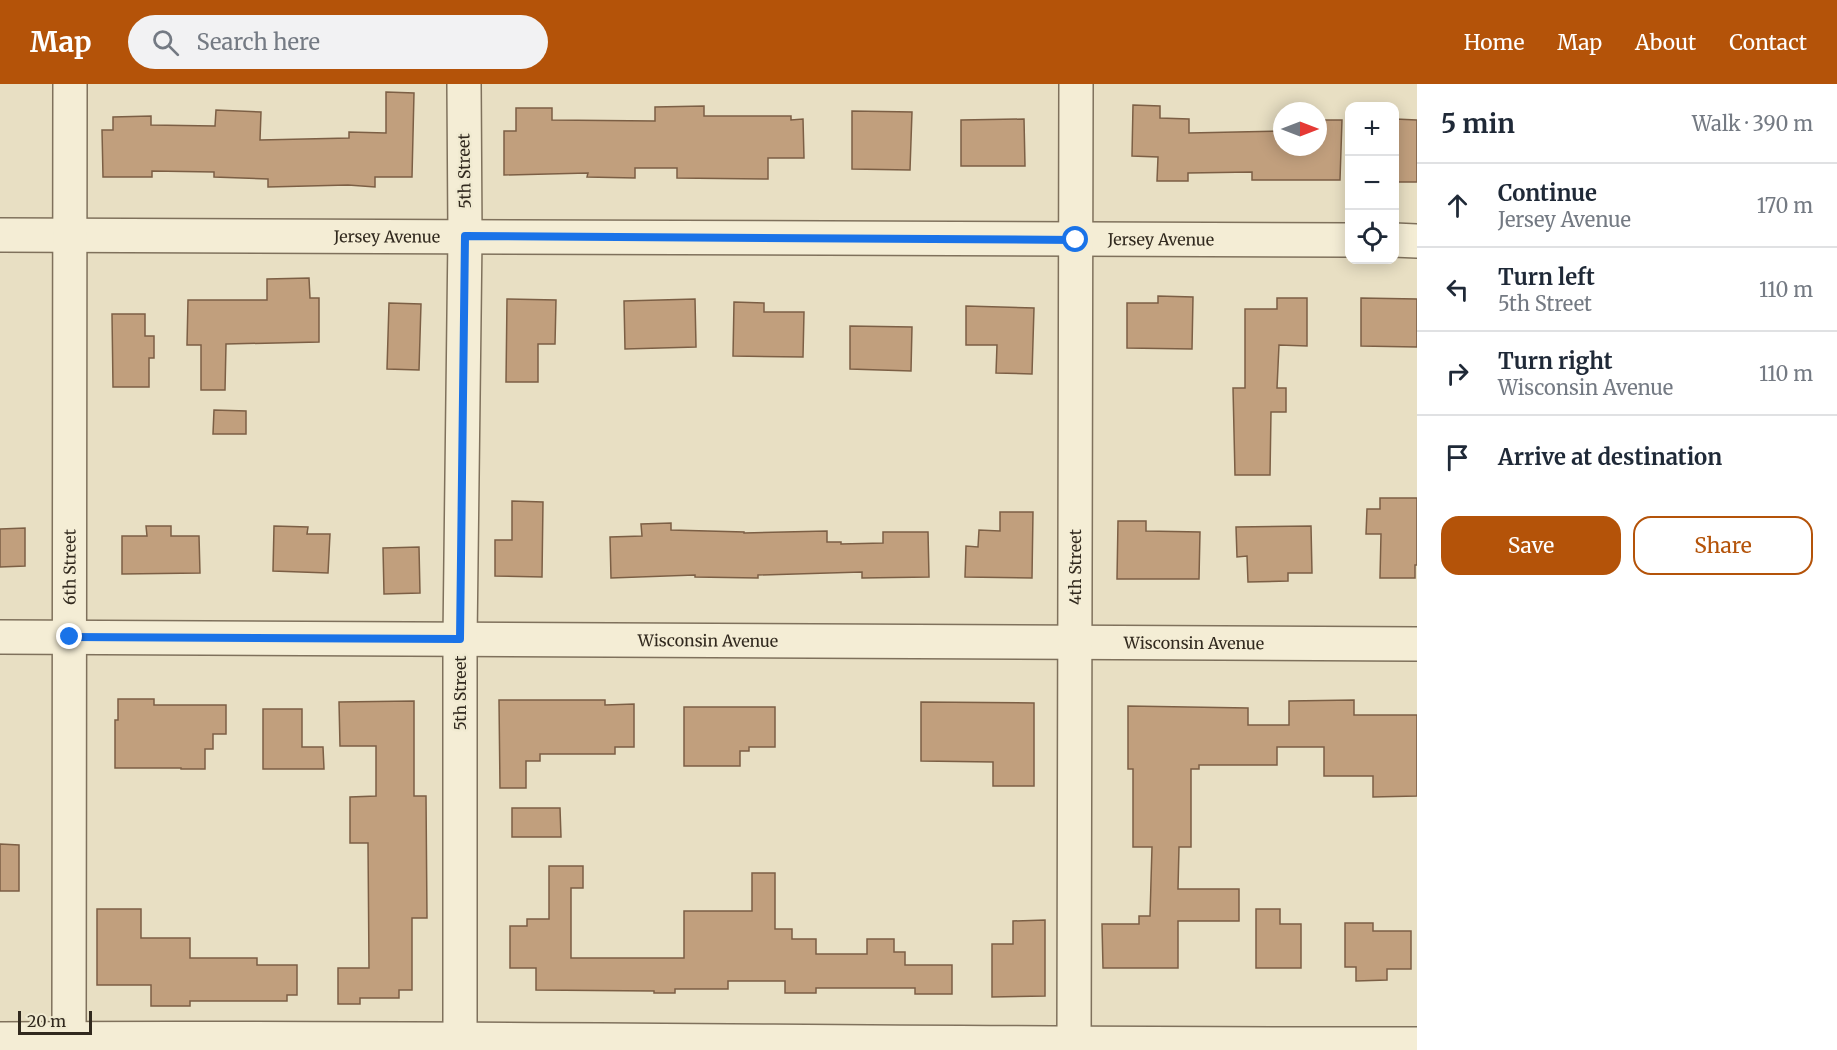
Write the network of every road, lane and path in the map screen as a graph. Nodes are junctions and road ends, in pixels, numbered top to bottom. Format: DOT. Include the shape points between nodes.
graph roads {
  1 [pos="70,84"];
  2 [pos="464,84"];
  3 [pos="1076,84"];
  4 [pos="70,234"];
  5 [pos="0,235"];
  6 [pos="465,236"];
  7 [pos="1076,240"];
  8 [pos="1345,240"];
  9 [pos="1399,240"];
  10 [pos="1417,240"];
  11 [pos="0,637"];
  12 [pos="70,637"];
  13 [pos="460,639"];
  14 [pos="1076,644"];
  15 [pos="1417,644"];
  16 [pos="0,1039"];
  17 [pos="70,1044"];
  18 [pos="1417,1044"];
  19 [pos="460,1045"];
  20 [pos="1074,1047"];
  1 -- 4 [label="street, 6th Street"];
  2 -- 6 [label="street, 5th Street"];
  3 -- 7 [label="street, 4th Street"];
  4 -- 5 [label="street, Jersey Avenue"];
  4 -- 6 [label="street, Jersey Avenue"];
  4 -- 12 [label="street, 6th Street"];
  6 -- 7 [label="street, Jersey Avenue"];
  6 -- 13 [label="street, 5th Street"];
  7 -- 8 [label="street, Jersey Avenue"];
  7 -- 14 [label="street, 4th Street"];
  9 -- 10 [label="street"];
  11 -- 12 [label="street, Wisconsin Avenue"];
  12 -- 13 [label="street, Wisconsin Avenue"];
  12 -- 17 [label="street, 6th Street"];
  13 -- 14 [label="street, Wisconsin Avenue"];
  13 -- 19 [label="street, 5th Street"];
  14 -- 15 [label="street, Wisconsin Avenue"];
  14 -- 20 [label="street, 4th Street"];
  16 -- 17 [label="street"];
  17 -- 19 [label="street"];
  18 -- 20 [label="street"];
  19 -- 20 [label="street"];
}
